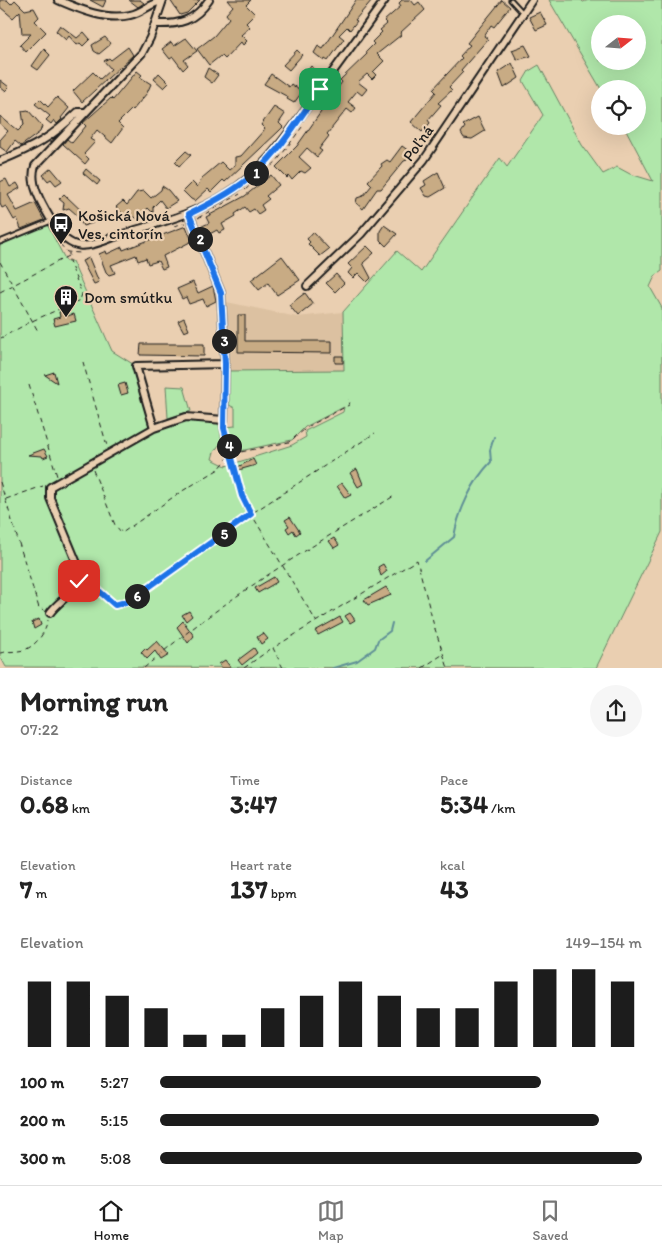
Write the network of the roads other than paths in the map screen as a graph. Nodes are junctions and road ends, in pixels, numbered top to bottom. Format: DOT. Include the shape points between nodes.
graph roads {
  1 [pos="58,0"];
  2 [pos="162,0"];
  3 [pos="209,0"];
  4 [pos="385,0"];
  5 [pos="511,0"];
  6 [pos="532,0"];
  7 [pos="523,13"];
  8 [pos="155,24"];
  9 [pos="85,112"];
  10 [pos="0,161"];
  11 [pos="190,218"];
  12 [pos="52,221"];
  13 [pos="0,242"];
  14 [pos="307,286"];
  15 [pos="225,364"];
  16 [pos="154,428"];
  17 [pos="50,613"];
  1 -- 2 [label="street" via="87,12 118,16 129,15"];
  2 -- 8 [label="street"];
  3 -- 8 [label="street" via="194,18 177,24"];
  4 -- 11 [label="street" via="268,160 226,195"];
  5 -- 7 [label="lane"];
  6 -- 7 [label="street, Poľná"];
  7 -- 14 [label="street, Poľná" via="424,160 362,234"];
  8 -- 9 [label="street" via="142,53 129,70"];
  9 -- 10 [label="street" via="78,112 39,145"];
  9 -- 12 [label="street" via="38,161 34,171 35,185"];
  11 -- 12 [label="street" via="77,246 64,240"];
  11 -- 15 [label="street" via="221,293"];
  12 -- 13 [label="lane"];
  15 -- 16 [label="street" via="224,420 186,417"];
  15 -- 16 [label="street" via="136,366"];
  16 -- 17 [label="street" via="50,487 50,498 81,569 75,588"];
}
